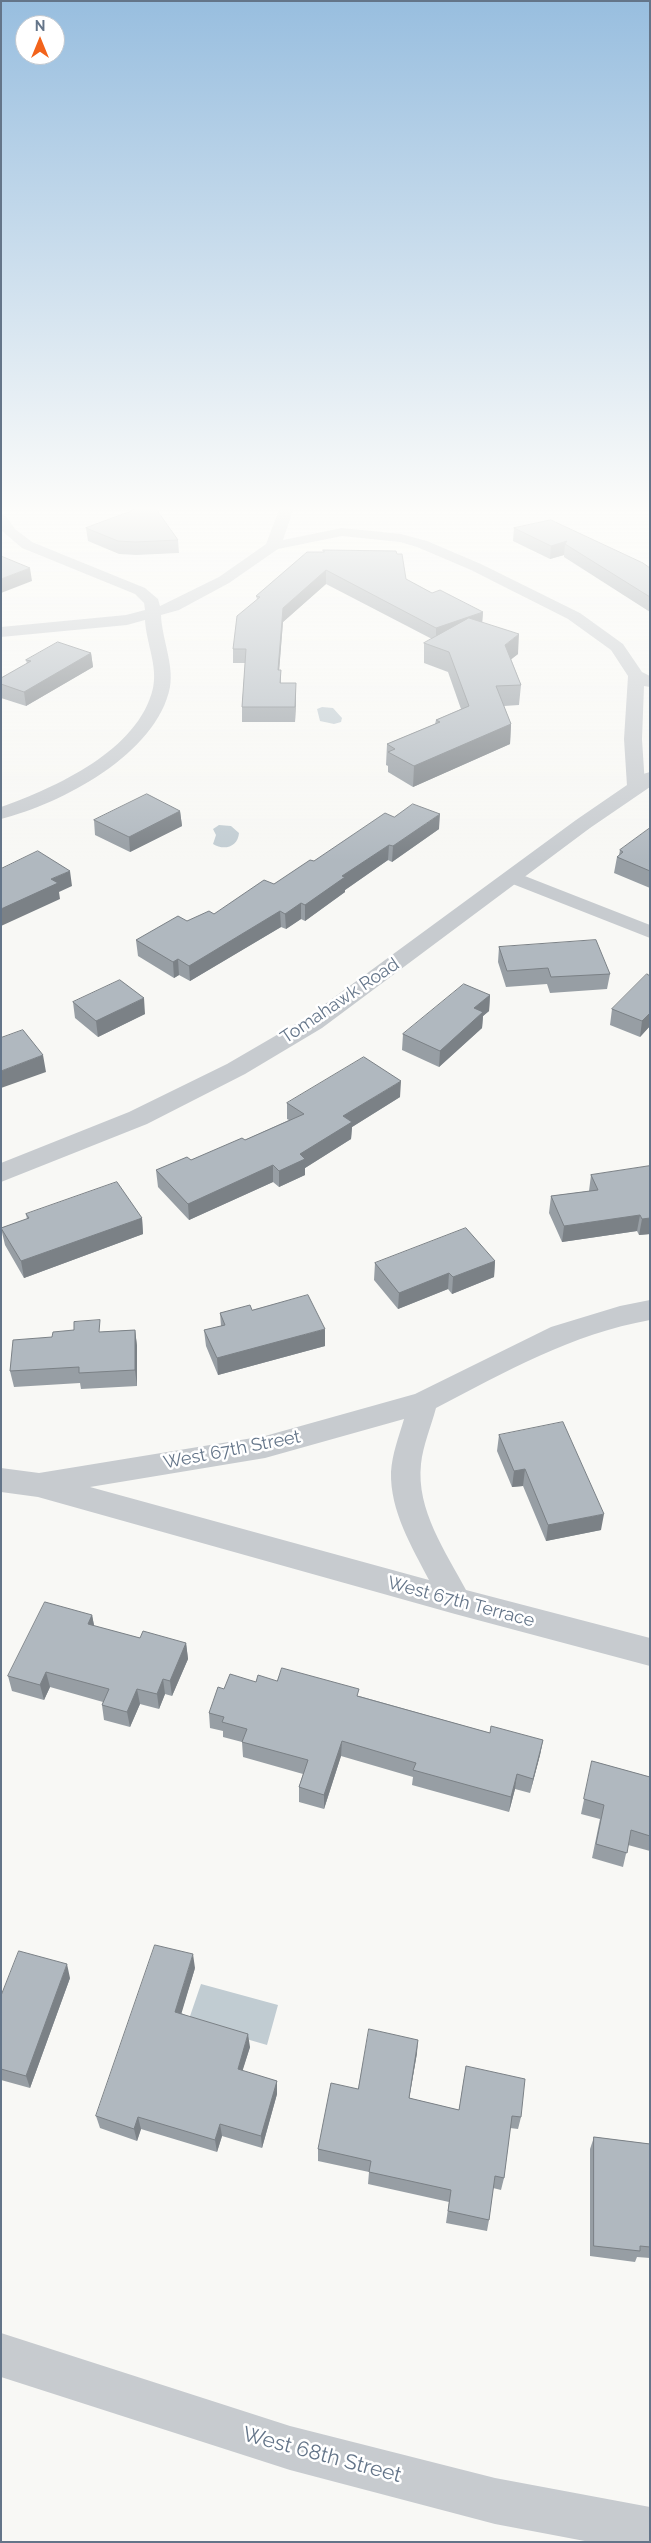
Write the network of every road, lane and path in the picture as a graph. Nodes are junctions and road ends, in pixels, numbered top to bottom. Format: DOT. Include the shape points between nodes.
graph roads {
  1 [pos="78,625"];
  2 [pos="154,625"];
  3 [pos="587,625"];
  4 [pos="1,632"];
  5 [pos="643,679"];
  6 [pos="643,782"];
  7 [pos="1,813"];
  8 [pos="512,877"];
  9 [pos="650,932"];
  10 [pos="1,1174"];
  11 [pos="650,1310"];
  12 [pos="423,1402"];
  13 [pos="1,1480"];
  14 [pos="38,1485"];
  15 [pos="273,1551"];
  16 [pos="454,1601"];
  17 [pos="650,1652"];
  18 [pos="1,2356"];
  19 [pos="650,2530"];
  1 -- 4 [label="street"];
  2 -- 7 [label="street" via="162,670 161,689 153,710 135,736 110,759 77,781"];
  3 -- 5 [label="street" via="600,632"];
  5 -- 6 [label="street" via="633,739"];
  6 -- 8 [label="street, Tomahawk Road"];
  8 -- 9 [label="street"];
  8 -- 10 [label="street, Tomahawk Road" via="353,996 236,1069 138,1118"];
  11 -- 12 [label="street, West 67th Street" via="587,1325 503,1361"];
  12 -- 14 [label="street, West 67th Street" via="265,1447"];
  12 -- 16 [label="street" via="406,1471 408,1495 416,1520"];
  13 -- 14 [label="street, West 67th Street"];
  14 -- 15 [label="street, West 67th Street"];
  15 -- 16 [label="street, West 67th Terrace"];
  16 -- 17 [label="street, West 67th Terrace"];
  18 -- 19 [label="street, West 68th Street" via="290,2448 495,2501"];
}
